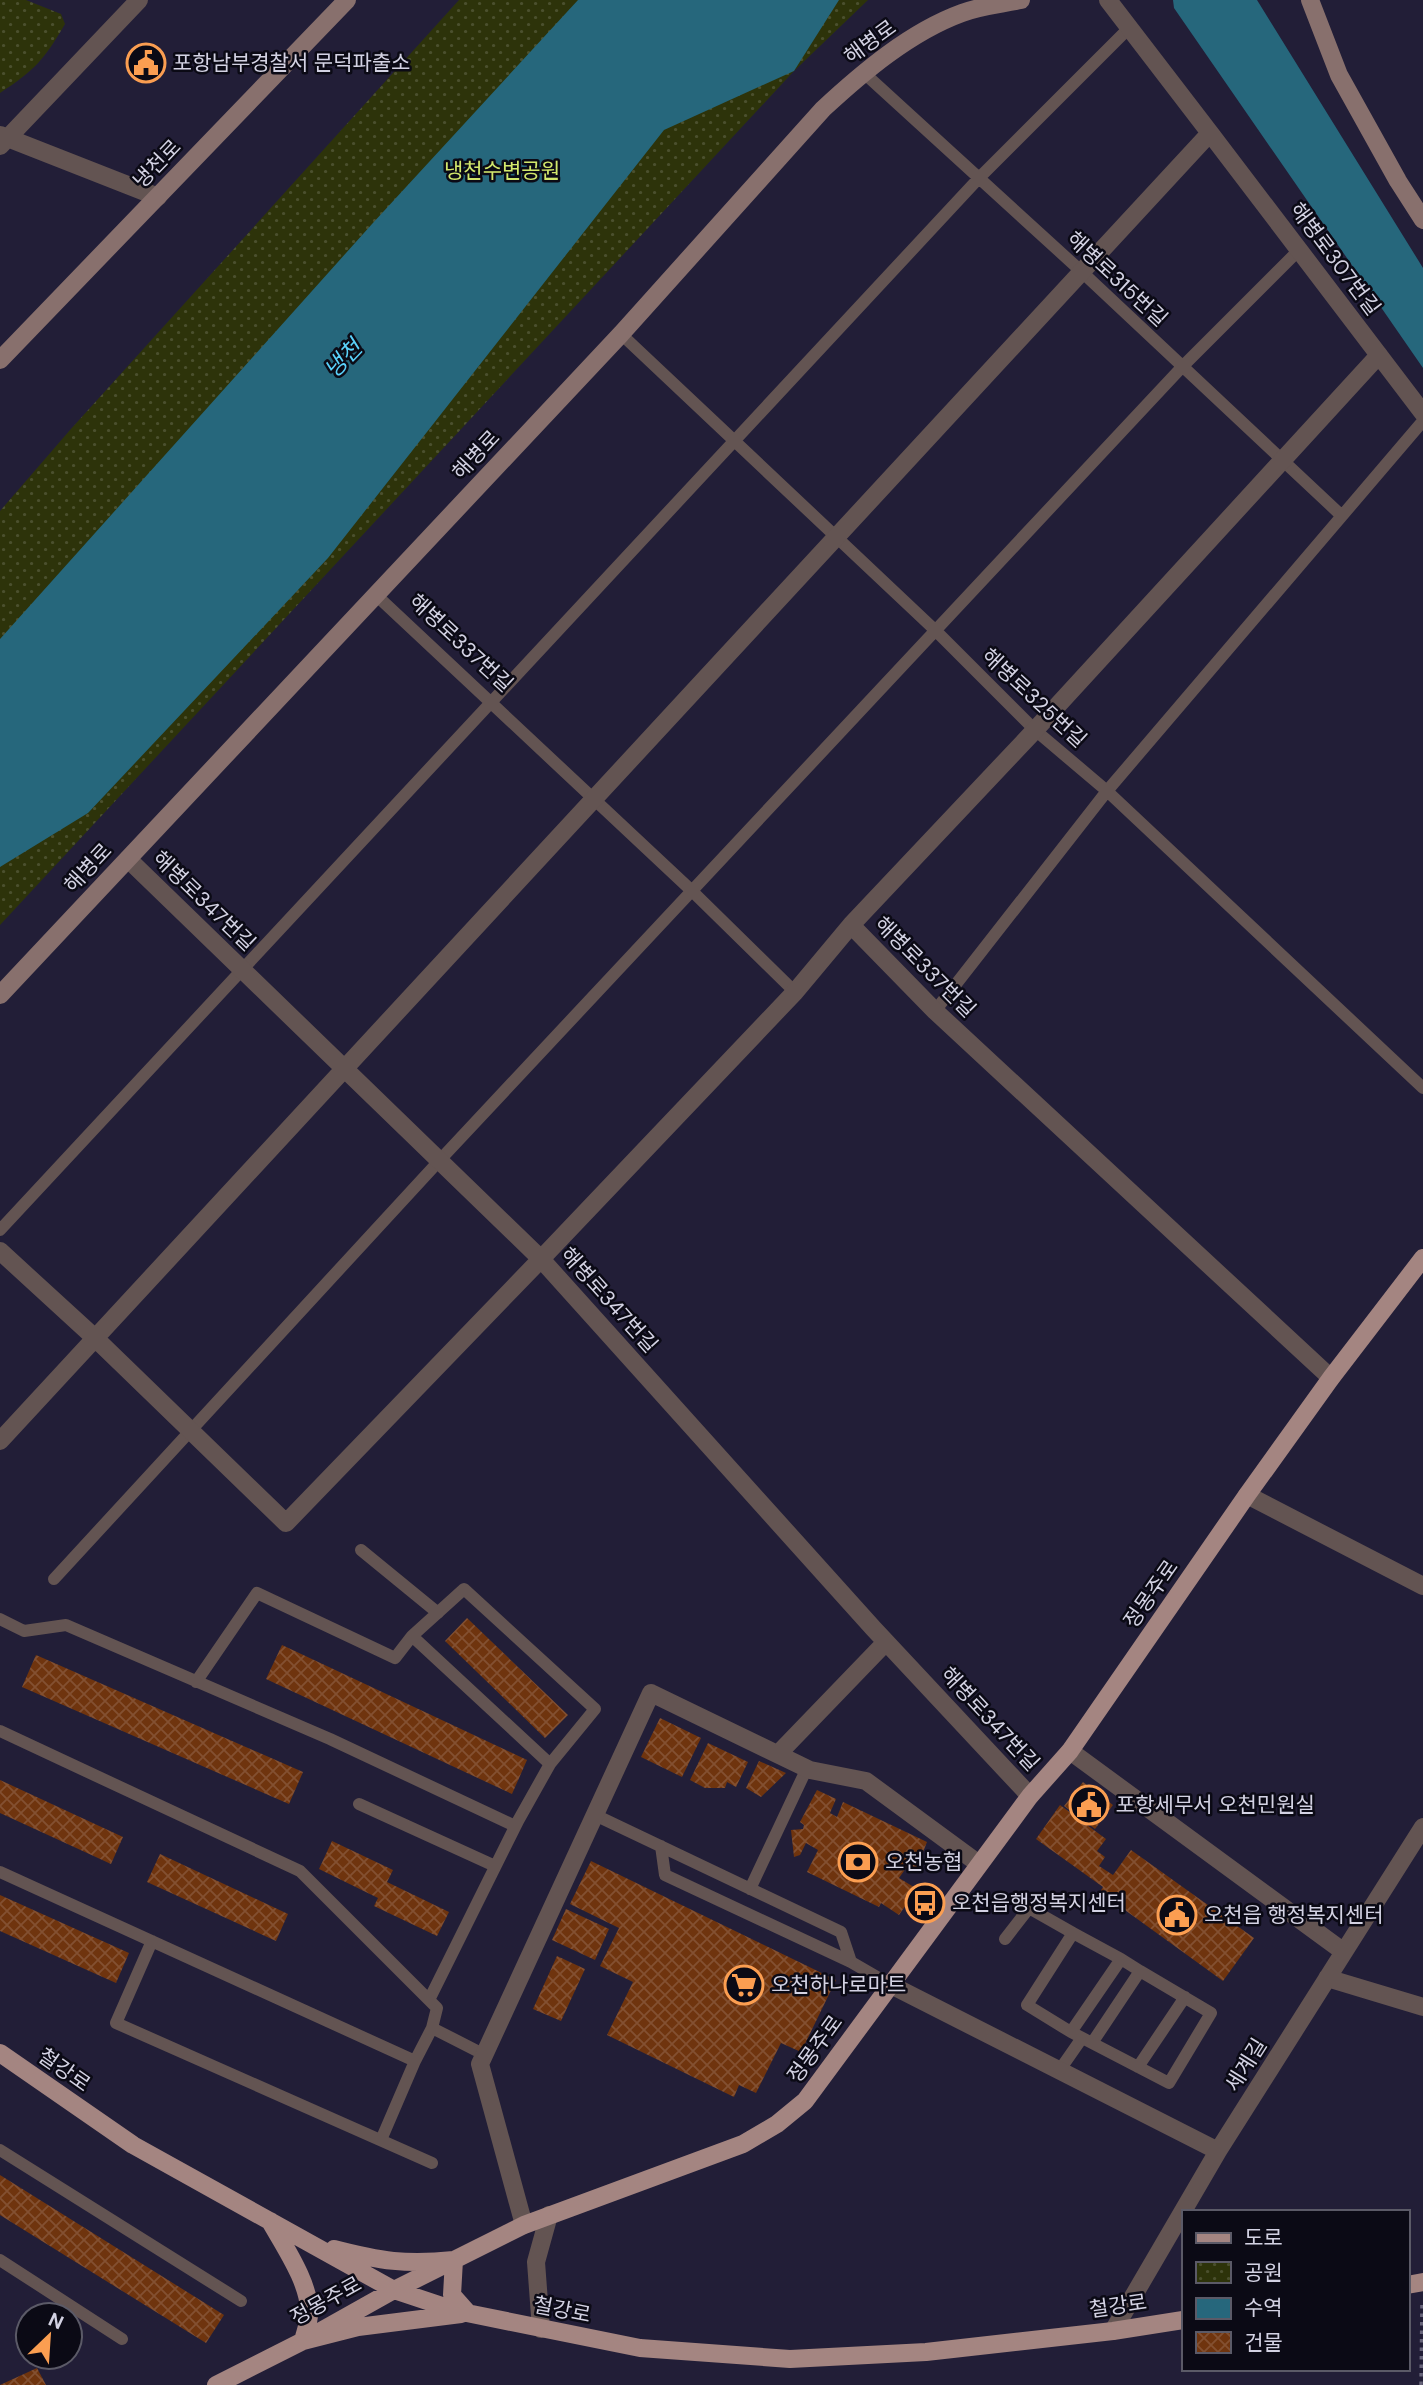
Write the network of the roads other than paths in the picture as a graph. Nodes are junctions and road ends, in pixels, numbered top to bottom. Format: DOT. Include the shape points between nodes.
graph roads {
  1 [pos="139,0"];
  2 [pos="347,0"];
  3 [pos="1021,0"];
  4 [pos="1108,0"];
  5 [pos="1310,0"];
  6 [pos="1129,27"];
  7 [pos="864,73"];
  8 [pos="1210,133"];
  9 [pos="3,139"];
  10 [pos="979,178"];
  11 [pos="158,197"];
  12 [pos="1423,220"];
  13 [pos="1299,250"];
  14 [pos="1082,272"];
  15 [pos="621,334"];
  16 [pos="1379,355"];
  17 [pos="0,360"];
  18 [pos="1182,368"];
  19 [pos="1423,413"];
  20 [pos="1423,421"];
  21 [pos="734,441"];
  22 [pos="1282,460"];
  23 [pos="1342,516"];
  24 [pos="836,537"];
  25 [pos="376,595"];
  26 [pos="936,631"];
  27 [pos="490,702"];
  28 [pos="1035,730"];
  29 [pos="1107,792"];
  30 [pos="593,799"];
  31 [pos="128,859"];
  32 [pos="692,891"];
  33 [pos="851,925"];
  34 [pos="241,969"];
  35 [pos="795,992"];
  36 [pos="0,995"];
  37 [pos="934,1011"];
  38 [pos="343,1068"];
  39 [pos="1423,1088"];
  40 [pos="439,1160"];
  41 [pos="0,1230"];
  42 [pos="0,1251"];
  43 [pos="1423,1258"];
  44 [pos="541,1259"];
  45 [pos="95,1338"];
  46 [pos="1331,1378"];
  47 [pos="191,1430"];
  48 [pos="0,1441"];
  49 [pos="1247,1495"];
  50 [pos="361,1550"];
  51 [pos="54,1579"];
  52 [pos="1423,1586"];
  53 [pos="438,1613"];
  54 [pos="0,1619"];
  55 [pos="412,1636"];
  56 [pos="886,1642"];
  57 [pos="196,1682"];
  58 [pos="0,1731"];
  59 [pos="1070,1751"];
  60 [pos="778,1754"];
  61 [pos="550,1764"];
  62 [pos="807,1768"];
  63 [pos="1030,1796"];
  64 [pos="359,1804"];
  65 [pos="595,1815"];
  66 [pos="515,1826"];
  67 [pos="1423,1827"];
  68 [pos="661,1846"];
  69 [pos="979,1864"];
  70 [pos="495,1866"];
  71 [pos="0,1872"];
  72 [pos="750,1889"];
  73 [pos="1073,1933"];
  74 [pos="1005,1940"];
  75 [pos="152,1941"];
  76 [pos="1344,1952"];
  77 [pos="1121,1959"];
  78 [pos="850,1962"];
  79 [pos="1140,1971"];
  80 [pos="1327,1978"];
  81 [pos="889,1984"];
  82 [pos="1185,1997"];
  83 [pos="429,2000"];
  84 [pos="1423,2007"];
  85 [pos="432,2028"];
  86 [pos="1082,2038"];
  87 [pos="0,2053"];
  88 [pos="485,2054"];
  89 [pos="415,2061"];
  90 [pos="1138,2067"];
  91 [pos="1059,2071"];
  92 [pos="381,2140"];
  93 [pos="0,2150"];
  94 [pos="1219,2151"];
  95 [pos="432,2162"];
  96 [pos="1184,2210"];
  97 [pos="1182,2214"];
  98 [pos="549,2215"];
  99 [pos="270,2221"];
  100 [pos="524,2225"];
  101 [pos="310,2243"];
  102 [pos="0,2260"];
  103 [pos="454,2260"];
  104 [pos="394,2290"];
  105 [pos="242,2301"];
  106 [pos="468,2313"];
  107 [pos="1182,2320"];
  108 [pos="541,2329"];
  109 [pos="1113,2331"];
  110 [pos="122,2339"];
  111 [pos="303,2341"];
  112 [pos="216,2385"];
  1 -- 9 [label="street"];
  2 -- 11 [label="main road, 냉천로"];
  3 -- 7 [label="main road, 해병로" via="963,13 925,30"];
  4 -- 6 [label="street, 해병로307번길"];
  5 -- 12 [label="main road" via="1339,75"];
  6 -- 8 [label="street, 해병로307번길"];
  6 -- 10 [label="lane"];
  7 -- 10 [label="lane, 해병로315번길"];
  7 -- 15 [label="main road, 해병로" via="823,109"];
  8 -- 13 [label="street, 해병로307번길"];
  8 -- 14 [label="street"];
  9 -- 11 [label="street"];
  10 -- 14 [label="lane, 해병로315번길"];
  10 -- 21 [label="lane"];
  11 -- 17 [label="main road, 냉천로"];
  13 -- 16 [label="street, 해병로307번길"];
  13 -- 18 [label="lane"];
  14 -- 18 [label="lane, 해병로315번길"];
  14 -- 24 [label="street"];
  15 -- 21 [label="lane, 해병로325번길"];
  15 -- 25 [label="main road, 해병로"];
  16 -- 19 [label="street, 해병로307번길"];
  16 -- 22 [label="street"];
  18 -- 22 [label="lane, 해병로315번길"];
  18 -- 26 [label="lane"];
  20 -- 23 [label="lane"];
  21 -- 24 [label="lane, 해병로325번길"];
  21 -- 27 [label="lane"];
  22 -- 23 [label="lane, 해병로315번길"];
  22 -- 28 [label="street"];
  23 -- 29 [label="lane"];
  24 -- 26 [label="lane, 해병로325번길"];
  24 -- 30 [label="street"];
  25 -- 27 [label="lane, 해병로337번길"];
  25 -- 31 [label="main road, 해병로"];
  26 -- 28 [label="lane, 해병로325번길"];
  26 -- 32 [label="lane"];
  27 -- 30 [label="lane, 해병로337번길"];
  27 -- 34 [label="lane"];
  28 -- 29 [label="lane, 해병로325번길"];
  28 -- 33 [label="street"];
  29 -- 37 [label="lane"];
  29 -- 39 [label="lane, 해병로325번길"];
  30 -- 32 [label="lane, 해병로337번길"];
  30 -- 38 [label="street"];
  31 -- 34 [label="street, 해병로347번길"];
  31 -- 36 [label="main road, 해병로"];
  32 -- 35 [label="lane, 해병로337번길"];
  32 -- 40 [label="lane"];
  33 -- 35 [label="street, 해병로337번길"];
  33 -- 37 [label="street, 해병로337번길"];
  34 -- 38 [label="street, 해병로347번길"];
  34 -- 41 [label="lane"];
  35 -- 44 [label="street"];
  37 -- 46 [label="street, 해병로337번길"];
  38 -- 40 [label="street, 해병로347번길"];
  38 -- 45 [label="street"];
  40 -- 44 [label="street, 해병로347번길"];
  40 -- 47 [label="lane"];
  42 -- 45 [label="street"];
  43 -- 46 [label="main road, 정몽주로"];
  44 -- 47 [label="street" via="286,1523"];
  44 -- 56 [label="street, 해병로347번길"];
  45 -- 47 [label="street"];
  45 -- 48 [label="street"];
  46 -- 49 [label="main road, 정몽주로"];
  47 -- 51 [label="lane"];
  49 -- 52 [label="street"];
  49 -- 59 [label="main road, 정몽주로"];
  50 -- 53 [label="lane"];
  53 -- 55 [label="lane"];
  53 -- 61 [label="lane" via="464,1589 595,1709"];
  54 -- 57 [label="lane" via="24,1631 65,1625"];
  55 -- 57 [label="lane" via="395,1658 257,1593"];
  55 -- 61 [label="lane"];
  56 -- 60 [label="street"];
  56 -- 63 [label="street, 해병로347번길"];
  57 -- 66 [label="lane"];
  58 -- 83 [label="lane" via="300,1871"];
  59 -- 63 [label="main road, 정몽주로"];
  59 -- 76 [label="street"];
  60 -- 62 [label="street"];
  60 -- 65 [label="street" via="651,1693"];
  61 -- 66 [label="lane"];
  62 -- 69 [label="street" via="866,1781"];
  62 -- 72 [label="lane"];
  63 -- 69 [label="main road, 정몽주로"];
  64 -- 70 [label="lane"];
  65 -- 68 [label="lane"];
  65 -- 88 [label="street"];
  66 -- 70 [label="lane"];
  67 -- 76 [label="street, 세계길"];
  68 -- 72 [label="lane"];
  68 -- 78 [label="lane" via="665,1875"];
  69 -- 81 [label="main road, 정몽주로"];
  70 -- 83 [label="lane"];
  71 -- 75 [label="lane"];
  72 -- 78 [label="lane" via="841,1932"];
  73 -- 74 [label="lane" via="1029,1908"];
  73 -- 77 [label="lane"];
  73 -- 86 [label="lane" via="1027,2005"];
  75 -- 89 [label="lane"];
  75 -- 92 [label="lane" via="116,2023"];
  76 -- 80 [label="street, 세계길"];
  77 -- 79 [label="lane"];
  77 -- 86 [label="lane"];
  78 -- 81 [label="lane"];
  79 -- 82 [label="lane"];
  79 -- 86 [label="lane"];
  80 -- 84 [label="street"];
  80 -- 94 [label="street, 세계길"];
  81 -- 91 [label="street"];
  81 -- 98 [label="main road, 정몽주로" via="805,2101 777,2124 743,2144"];
  82 -- 90 [label="lane"];
  82 -- 90 [label="lane" via="1211,2013 1169,2084"];
  83 -- 85 [label="lane" via="437,2008"];
  85 -- 88 [label="lane"];
  85 -- 89 [label="lane"];
  86 -- 90 [label="lane"];
  86 -- 91 [label="lane"];
  87 -- 99 [label="main road, 철강로" via="133,2145"];
  88 -- 100 [label="street" via="480,2064"];
  89 -- 92 [label="lane"];
  91 -- 94 [label="street"];
  92 -- 95 [label="lane"];
  93 -- 105 [label="lane"];
  94 -- 96 [label="street, 세계길"];
  97 -- 109 [label="street, 세계길"];
  98 -- 100 [label="main road, 정몽주로"];
  98 -- 108 [label="street" via="536,2262"];
  99 -- 101 [label="main road, 철강로"];
  99 -- 111 [label="main road" via="308,2297"];
  100 -- 103 [label="main road, 정몽주로"];
  101 -- 103 [label="main road" via="388,2262"];
  101 -- 104 [label="main road, 철강로"];
  102 -- 110 [label="lane"];
  103 -- 104 [label="main road, 정몽주로"];
  103 -- 106 [label="main road" via="452,2295"];
  104 -- 106 [label="main road, 철강로"];
  104 -- 111 [label="main road, 정몽주로"];
  106 -- 108 [label="main road, 철강로"];
  106 -- 111 [label="main road" via="358,2327"];
  107 -- 109 [label="main road, 철강로"];
  108 -- 109 [label="main road, 철강로" via="640,2348 790,2359 926,2352"];
  111 -- 112 [label="main road, 정몽주로"];
}
